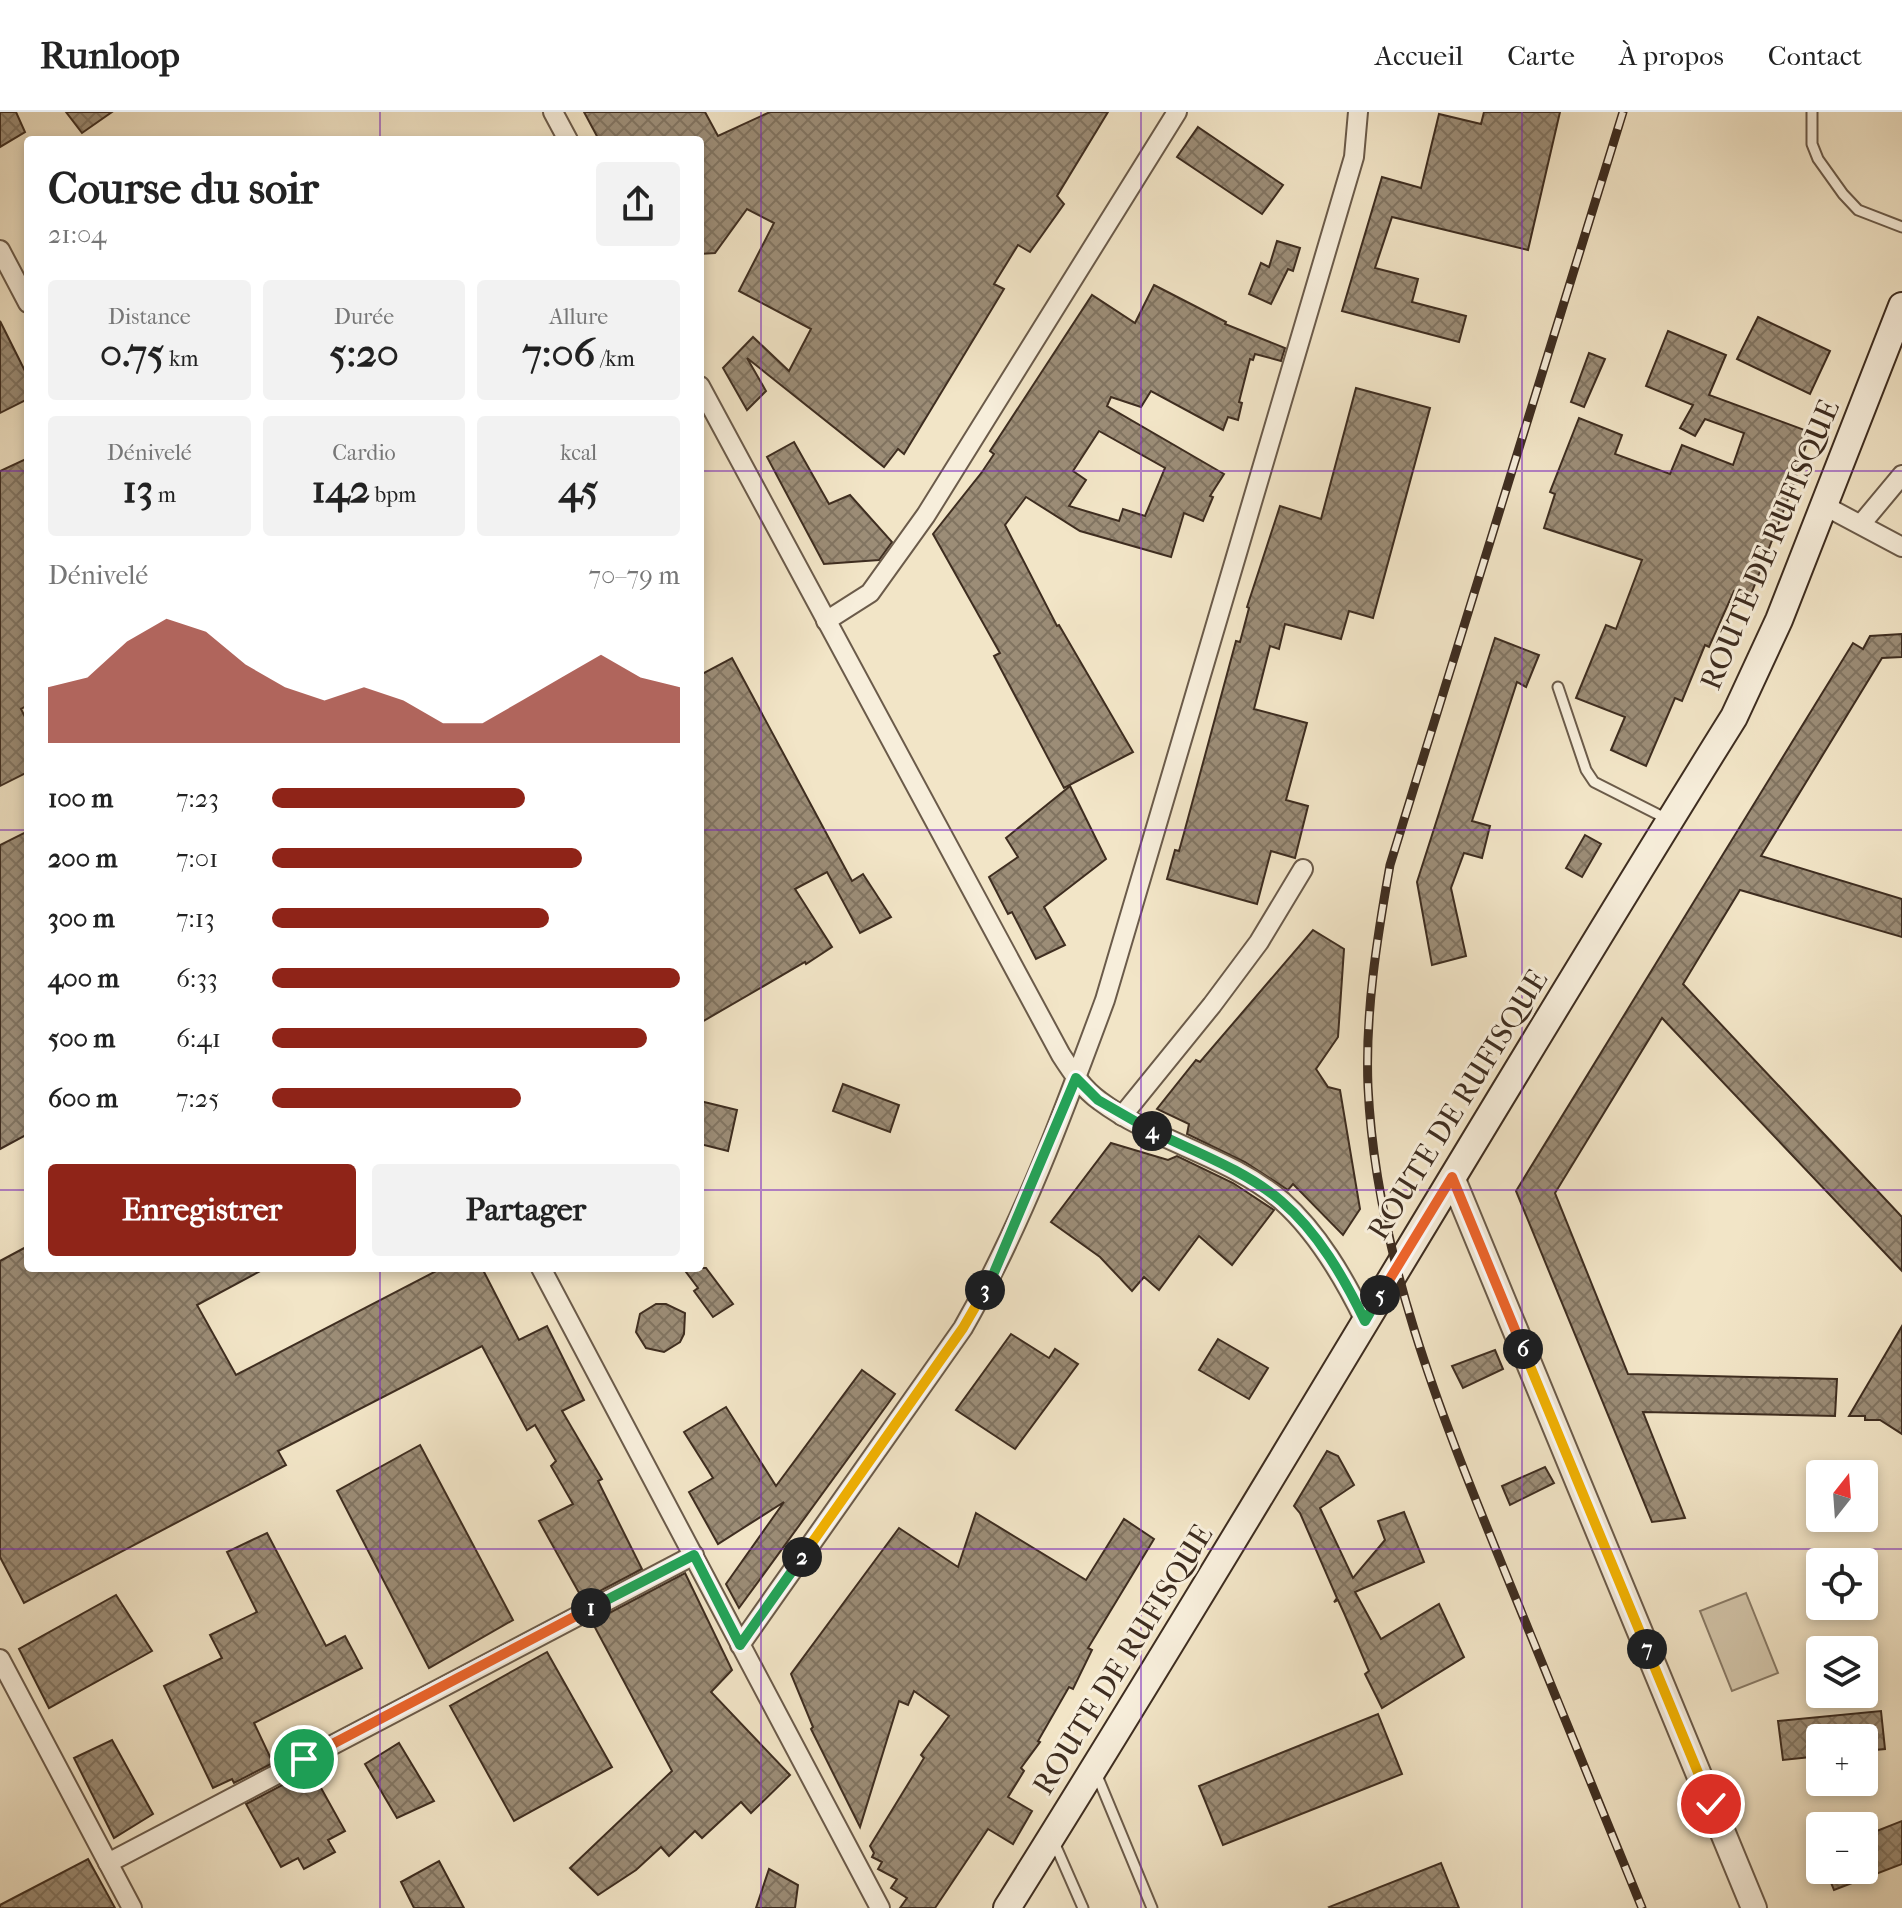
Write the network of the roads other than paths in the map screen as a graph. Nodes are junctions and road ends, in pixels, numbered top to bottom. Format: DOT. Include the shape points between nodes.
graph roads {
  1 [pos="553,112"];
  2 [pos="1177,112"];
  3 [pos="1358,112"];
  4 [pos="1812,112"];
  5 [pos="566,136"];
  6 [pos="1902,227"];
  7 [pos="0,250"];
  8 [pos="24,295"];
  9 [pos="1902,306"];
  10 [pos="704,393"];
  11 [pos="1902,475"];
  12 [pos="1825,506"];
  13 [pos="1862,523"];
  14 [pos="1902,547"];
  15 [pos="826,621"];
  16 [pos="1558,687"];
  17 [pos="1669,820"];
  18 [pos="1303,869"];
  19 [pos="1076,1078"];
  20 [pos="1122,1116"];
  21 [pos="1452,1177"];
  22 [pos="543,1272"];
  23 [pos="1365,1321"];
  24 [pos="694,1555"];
  25 [pos="740,1645"];
  26 [pos="0,1659"];
  27 [pos="1095,1770"];
  28 [pos="1052,1837"];
  29 [pos="108,1863"];
  30 [pos="132,1908"];
  31 [pos="880,1908"];
  32 [pos="1007,1908"];
  33 [pos="1083,1908"];
  34 [pos="1152,1908"];
  35 [pos="1754,1908"];
  1 -- 5 [label="street"];
  2 -- 15 [label="street" via="926,515 870,593"];
  3 -- 19 [label="street" via="1354,157 1309,313 1105,1000"];
  4 -- 6 [label="lane" via="1812,144 1843,194 1858,210"];
  7 -- 8 [label="street"];
  9 -- 12 [label="main road, ROUTE DE RUFISQUE"];
  10 -- 15 [label="street"];
  11 -- 13 [label="street"];
  12 -- 13 [label="street"];
  12 -- 17 [label="main road, ROUTE DE RUFISQUE" via="1734,717"];
  13 -- 14 [label="street"];
  15 -- 19 [label="street"];
  16 -- 17 [label="lane" via="1594,782"];
  17 -- 21 [label="main road, ROUTE DE RUFISQUE"];
  18 -- 20 [label="street" via="1259,942"];
  19 -- 20 [label="street"];
  19 -- 25 [label="street" via="993,1275 963,1328"];
  20 -- 23 [label="street" via="1239,1173 1282,1201 1323,1246"];
  21 -- 23 [label="main road, ROUTE DE RUFISQUE"];
  21 -- 35 [label="street"];
  22 -- 24 [label="street"];
  23 -- 27 [label="main road, ROUTE DE RUFISQUE"];
  24 -- 25 [label="street"];
  24 -- 29 [label="street"];
  25 -- 31 [label="street"];
  26 -- 29 [label="street"];
  27 -- 28 [label="main road, ROUTE DE RUFISQUE"];
  27 -- 34 [label="lane"];
  28 -- 32 [label="main road, ROUTE DE RUFISQUE"];
  28 -- 33 [label="lane"];
  29 -- 30 [label="street"];
}
